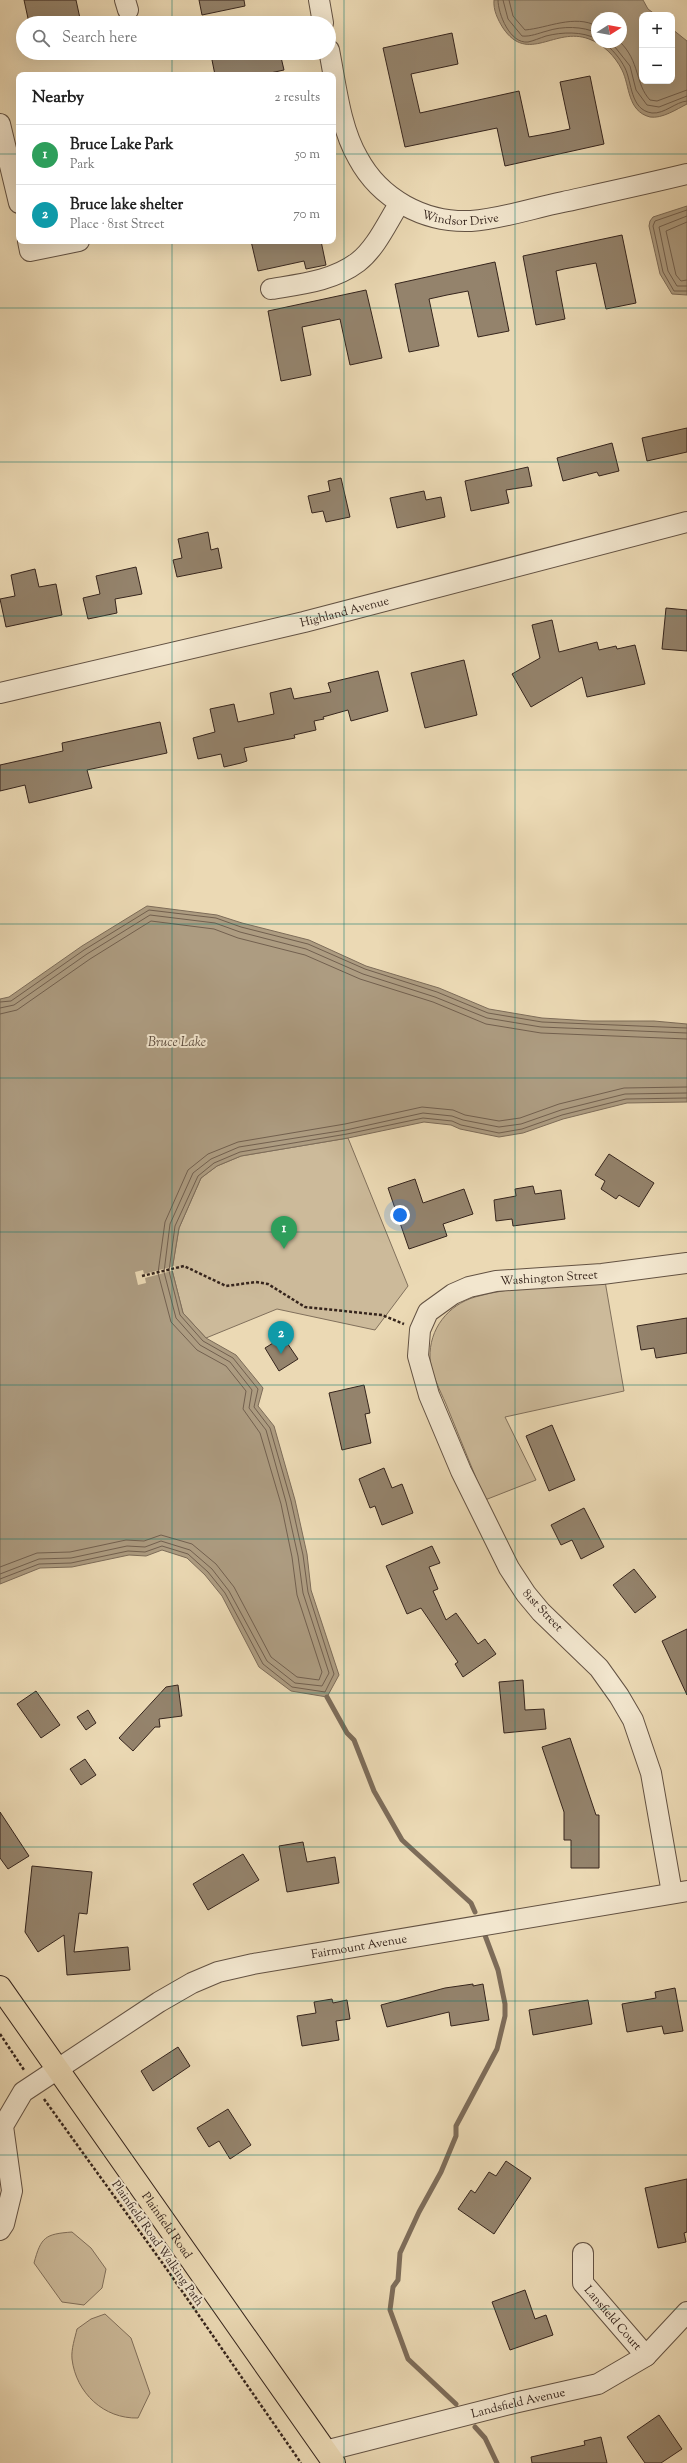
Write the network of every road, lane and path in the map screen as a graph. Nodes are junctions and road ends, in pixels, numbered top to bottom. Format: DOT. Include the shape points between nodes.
graph roads {
  1 [pos="319,0"];
  2 [pos="322,16"];
  3 [pos="331,60"];
  4 [pos="334,72"];
  5 [pos="336,81"];
  6 [pos="0,124"];
  7 [pos="687,174"];
  8 [pos="16,191"];
  9 [pos="399,204"];
  10 [pos="29,244"];
  11 [pos="64,244"];
  12 [pos="271,289"];
  13 [pos="687,522"];
  14 [pos="0,693"];
  15 [pos="687,1263"];
  16 [pos="142,1276"];
  17 [pos="422,1326"];
  18 [pos="680,1892"];
  19 [pos="0,1987"];
  20 [pos="0,2034"];
  21 [pos="57,2071"];
  22 [pos="34,2085"];
  23 [pos="1,2126"];
  24 [pos="0,2230"];
  25 [pos="583,2253"];
  26 [pos="687,2312"];
  27 [pos="646,2356"];
  28 [pos="330,2457"];
  29 [pos="301,2463"];
  1 -- 2 [label="street"];
  3 -- 4 [label="street, Windsor Drive"];
  5 -- 9 [label="street, Windsor Drive" via="346,128 357,158 372,178"];
  6 -- 8 [label="street"];
  7 -- 9 [label="street, Windsor Drive" via="471,221 434,217"];
  9 -- 12 [label="street" via="359,262 325,280"];
  10 -- 11 [label="street" via="30,251"];
  13 -- 14 [label="street, Highland Avenue" via="304,622"];
  15 -- 17 [label="street, Washington Street" via="602,1274 469,1286 438,1303 428,1312"];
  16 -- 17 [label="path" via="184,1266 226,1286 256,1282 268,1284 304,1307 382,1316"];
  17 -- 18 [label="street, 81st Street" via="418,1356 429,1395 477,1506 509,1568 536,1606 599,1668 633,1720 651,1773"];
  18 -- 21 [label="street, Fairmount Avenue" via="218,1972 159,2002"];
  19 -- 21 [label="main road, Plainfield Road"];
  20 -- 22 [label="path, Plainfield Road Walking Path"];
  21 -- 22 [label="street, Fairmount Avenue"];
  21 -- 28 [label="main road, Plainfield Road"];
  22 -- 23 [label="street, Fairmount Avenue" via="23,2092"];
  22 -- 29 [label="path, Plainfield Road Walking Path" via="166,2268"];
  23 -- 24 [label="street" via="12,2191 4,2224"];
  25 -- 27 [label="street, Lansfield Court" via="583,2283"];
  26 -- 27 [label="street, Landsfield Avenue"];
  27 -- 28 [label="street, Landsfield Avenue" via="598,2384 514,2403"];
}
